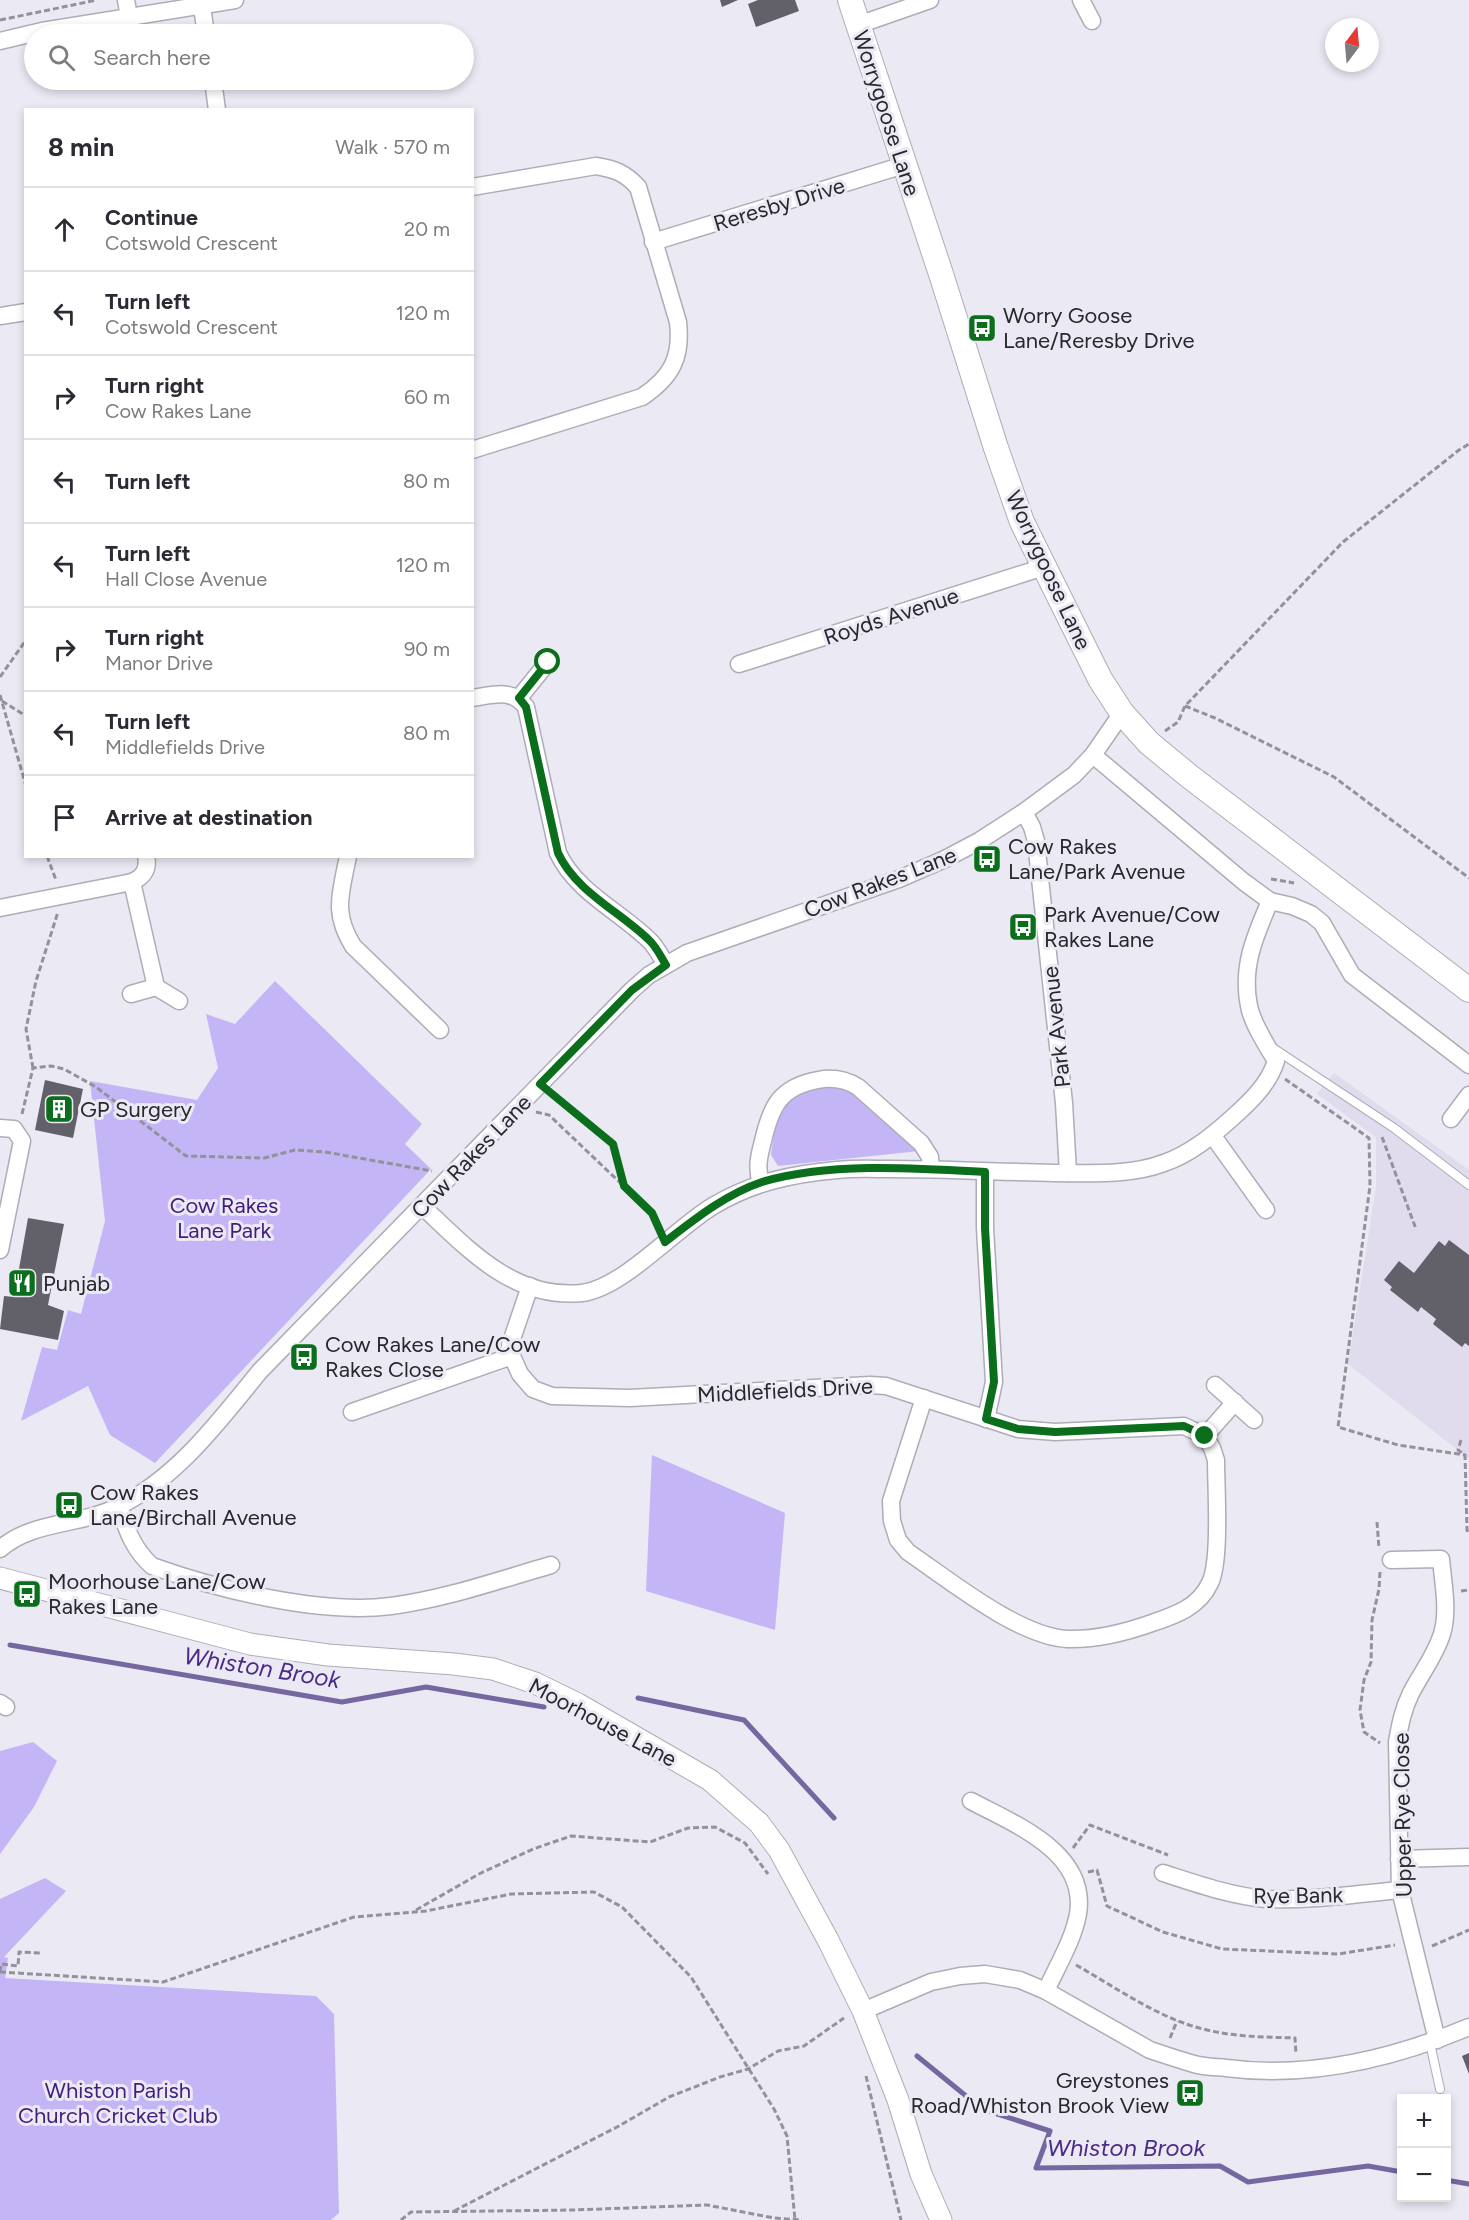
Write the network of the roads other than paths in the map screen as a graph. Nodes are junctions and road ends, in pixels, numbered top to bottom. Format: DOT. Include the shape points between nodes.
graph roads {
  1 [pos="126,0"];
  2 [pos="235,0"];
  3 [pos="850,0"];
  4 [pos="930,0"];
  5 [pos="1081,0"];
  6 [pos="202,7"];
  7 [pos="129,17"];
  8 [pos="1092,21"];
  9 [pos="86,24"];
  10 [pos="205,24"];
  11 [pos="858,25"];
  12 [pos="24,35"];
  13 [pos="0,41"];
  14 [pos="214,90"];
  15 [pos="217,108"];
  16 [pos="904,165"];
  17 [pos="474,187"];
  18 [pos="653,242"];
  19 [pos="24,312"];
  20 [pos="0,316"];
  21 [pos="474,449"];
  22 [pos="1044,567"];
  23 [pos="548,662"];
  24 [pos="739,664"];
  25 [pos="519,698"];
  26 [pos="474,699"];
  27 [pos="1122,713"];
  28 [pos="1094,755"];
  29 [pos="1024,813"];
  30 [pos="146,858"];
  31 [pos="348,858"];
  32 [pos="132,882"];
  33 [pos="1270,902"];
  34 [pos="0,908"];
  35 [pos="666,965"];
  36 [pos="156,987"];
  37 [pos="1469,990"];
  38 [pos="131,994"];
  39 [pos="179,1001"];
  40 [pos="440,1030"];
  41 [pos="1265,1042"];
  42 [pos="1469,1065"];
  43 [pos="1469,1095"];
  44 [pos="1451,1119"];
  45 [pos="7,1128"];
  46 [pos="1213,1136"];
  47 [pos="931,1169"];
  48 [pos="985,1172"];
  49 [pos="1068,1173"];
  50 [pos="761,1183"];
  51 [pos="1469,1185"];
  52 [pos="422,1206"];
  53 [pos="1266,1210"];
  54 [pos="0,1250"];
  55 [pos="530,1286"];
  56 [pos="512,1356"];
  57 [pos="1215,1385"];
  58 [pos="924,1398"];
  59 [pos="1234,1402"];
  60 [pos="352,1412"];
  61 [pos="986,1419"];
  62 [pos="1254,1420"];
  63 [pos="1205,1436"];
  64 [pos="119,1507"];
  65 [pos="1,1546"];
  66 [pos="551,1565"];
  67 [pos="1385,1565"];
  68 [pos="0,1578"];
  69 [pos="971,1801"];
  70 [pos="1469,1857"];
  71 [pos="1399,1860"];
  72 [pos="1166,1874"];
  73 [pos="1400,1890"];
  74 [pos="1046,1991"];
  75 [pos="860,2005"];
  76 [pos="1469,2027"];
  77 [pos="1433,2042"];
  78 [pos="1440,2089"];
  79 [pos="941,2220"];
  1 -- 7 [label="street"];
  2 -- 6 [label="street"];
  3 -- 11 [label="main road, Worrygoose Lane"];
  4 -- 11 [label="street"];
  5 -- 8 [label="street"];
  6 -- 7 [label="street"];
  6 -- 10 [label="street"];
  7 -- 9 [label="street"];
  11 -- 16 [label="main road, Worrygoose Lane"];
  12 -- 13 [label="street"];
  14 -- 15 [label="street"];
  16 -- 18 [label="street, Reresby Drive"];
  16 -- 22 [label="main road, Worrygoose Lane" via="996,448"];
  17 -- 18 [label="street" via="596,166 615,168 638,188"];
  18 -- 21 [label="street" via="681,343 673,367 659,386 642,397"];
  19 -- 20 [label="street"];
  22 -- 24 [label="street, Royds Avenue"];
  22 -- 27 [label="main road, Worrygoose Lane" via="1100,679"];
  23 -- 25 [label="street"];
  25 -- 26 [label="street" via="509,694"];
  25 -- 35 [label="street" via="526,707 558,853 565,867 650,941"];
  27 -- 28 [label="street, Cow Rakes Lane"];
  27 -- 37 [label="main road, Worrygoose Lane" via="1149,742 1233,811"];
  28 -- 29 [label="street, Cow Rakes Lane"];
  28 -- 33 [label="street"];
  29 -- 35 [label="street, Cow Rakes Lane" via="953,854 899,879 687,953"];
  29 -- 49 [label="street, Park Avenue" via="1036,841"];
  30 -- 32 [label="street" via="141,878"];
  31 -- 40 [label="street" via="340,899 344,932 353,946"];
  32 -- 34 [label="street"];
  32 -- 36 [label="street"];
  33 -- 41 [label="street" via="1250,949 1247,979 1249,1008"];
  33 -- 42 [label="street" via="1292,906 1322,923 1352,975"];
  35 -- 52 [label="street, Cow Rakes Lane" via="632,990"];
  36 -- 38 [label="street"];
  36 -- 39 [label="street"];
  41 -- 46 [label="street" via="1276,1062 1272,1074 1248,1104"];
  41 -- 51 [label="lane" via="1394,1128"];
  43 -- 44 [label="street"];
  45 -- 54 [label="street" via="22,1141"];
  46 -- 49 [label="street" via="1185,1154 1135,1171"];
  46 -- 53 [label="street"];
  47 -- 48 [label="street"];
  47 -- 50 [label="street" via="839,1170"];
  47 -- 50 [label="street" via="930,1157 921,1143 858,1087 848,1081 826,1078 796,1085 775,1106 758,1161"];
  48 -- 49 [label="street"];
  48 -- 61 [label="street" via="994,1382"];
  50 -- 55 [label="street" via="712,1206 608,1286 582,1293 552,1292"];
  52 -- 55 [label="street" via="482,1262 504,1277"];
  52 -- 64 [label="street, Cow Rakes Lane" via="260,1371 209,1433 164,1476"];
  55 -- 56 [label="street" via="510,1345"];
  56 -- 58 [label="street, Middlefields Drive" via="533,1389 552,1396 630,1398 870,1385"];
  56 -- 60 [label="street"];
  57 -- 59 [label="street"];
  58 -- 61 [label="street, Middlefields Drive"];
  58 -- 63 [label="street" via="891,1501 898,1540 908,1552 1014,1623 1066,1639 1120,1634 1177,1615 1199,1601 1211,1582 1216,1561 1216,1460"];
  59 -- 62 [label="street"];
  59 -- 63 [label="street"];
  61 -- 63 [label="street, Middlefields Drive" via="1018,1429 1055,1432 1184,1426"];
  64 -- 65 [label="street, Cow Rakes Lane" via="23,1533"];
  64 -- 66 [label="street" via="131,1542 152,1566 262,1596 342,1608 423,1600"];
  67 -- 71 [label="street, Upper Rye Close" via="1441,1559 1445,1602 1443,1632 1434,1657 1411,1692 1401,1718 1397,1754"];
  68 -- 75 [label="street, Moorhouse Lane" via="250,1644 493,1669 536,1683 710,1780 759,1823 779,1850"];
  69 -- 74 [label="street" via="1050,1846 1077,1889 1078,1912 1073,1931"];
  70 -- 71 [label="street"];
  71 -- 73 [label="street, Upper Rye Close"];
  72 -- 73 [label="street, Rye Bank" via="1200,1886 1265,1899"];
  73 -- 77 [label="street, Upper Rye Close"];
  74 -- 75 [label="street" via="1020,1980 985,1974 931,1982"];
  74 -- 77 [label="street" via="1150,2050 1196,2065 1239,2070 1320,2069"];
  75 -- 79 [label="street, Moorhouse Lane"];
  76 -- 77 [label="street"];
  77 -- 78 [label="lane"];
}
